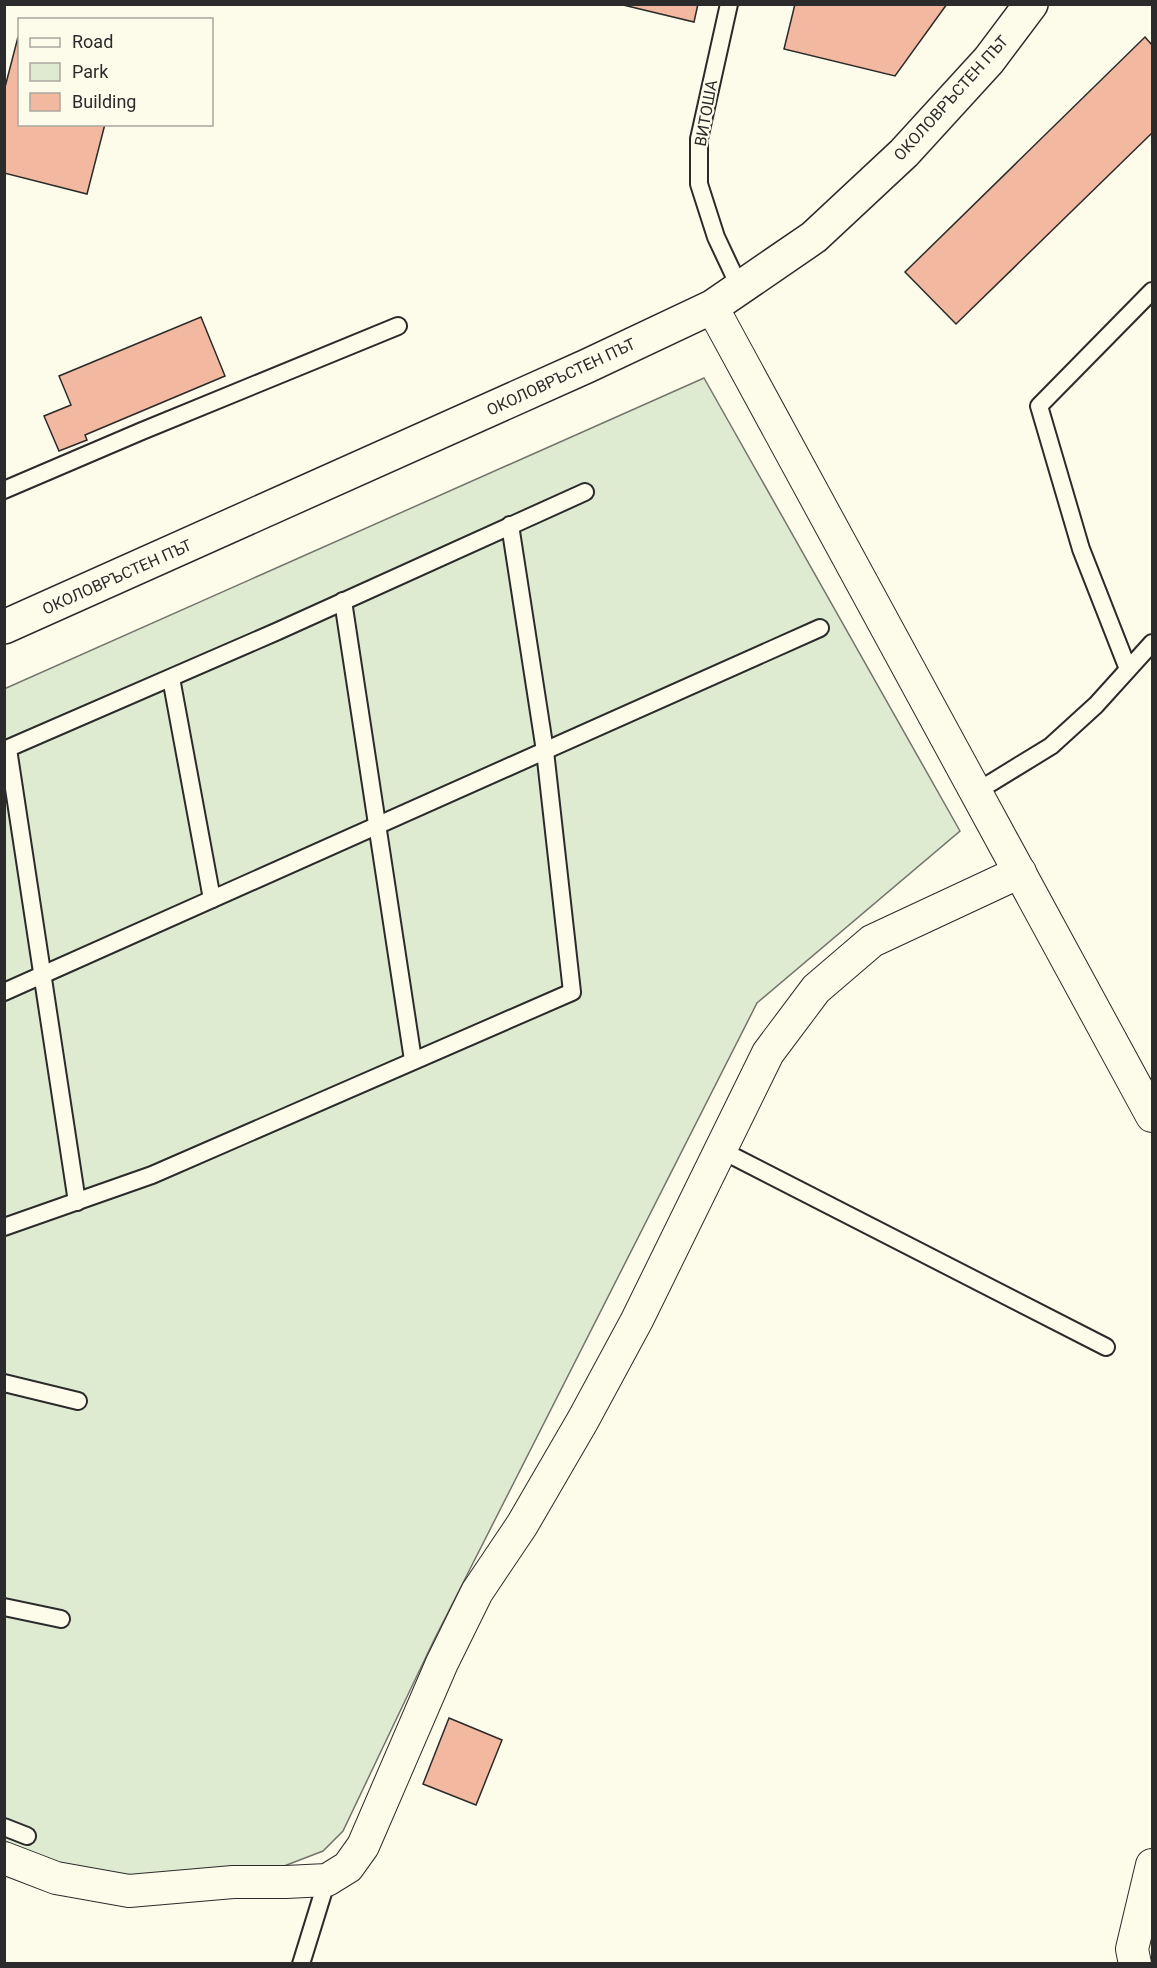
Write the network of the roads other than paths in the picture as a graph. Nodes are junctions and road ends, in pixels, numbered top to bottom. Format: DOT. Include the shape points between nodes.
graph roads {
  1 [pos="729,4"];
  2 [pos="1031,4"];
  3 [pos="740,288"];
  4 [pos="1152,291"];
  5 [pos="712,307"];
  6 [pos="398,326"];
  7 [pos="4,490"];
  8 [pos="585,492"];
  9 [pos="510,525"];
  10 [pos="343,601"];
  11 [pos="4,627"];
  12 [pos="820,628"];
  13 [pos="1152,643"];
  14 [pos="1128,669"];
  15 [pos="171,678"];
  16 [pos="6,750"];
  17 [pos="545,751"];
  18 [pos="976,792"];
  19 [pos="377,826"];
  20 [pos="1020,873"];
  21 [pos="212,899"];
  22 [pos="42,975"];
  23 [pos="4,992"];
  24 [pos="413,1060"];
  25 [pos="1152,1116"];
  26 [pos="720,1150"];
  27 [pos="77,1202"];
  28 [pos="4,1227"];
  29 [pos="1106,1347"];
  30 [pos="4,1383"];
  31 [pos="78,1401"];
  32 [pos="4,1607"];
  33 [pos="61,1619"];
  34 [pos="4,1827"];
  35 [pos="27,1836"];
  36 [pos="4,1858"];
  37 [pos="1152,1865"];
  38 [pos="327,1880"];
  39 [pos="301,1964"];
  40 [pos="1135,1964"];
  1 -- 3 [label="lane, ВИТОША" via="699,139 699,184 716,237"];
  2 -- 3 [label="street, ОКОЛОВРЪСТЕН ПЪТ" via="989,60 904,153 814,237"];
  3 -- 5 [label="street, ОКОЛОВРЪСТЕН ПЪТ"];
  4 -- 14 [label="lane" via="1039,406 1081,549"];
  5 -- 11 [label="street, ОКОЛОВРЪСТЕН ПЪТ"];
  5 -- 18 [label="street"];
  6 -- 7 [label="lane"];
  8 -- 9 [label="lane"];
  9 -- 10 [label="lane"];
  9 -- 17 [label="lane"];
  10 -- 15 [label="lane"];
  10 -- 19 [label="lane"];
  12 -- 17 [label="lane"];
  13 -- 14 [label="lane"];
  14 -- 18 [label="lane" via="1052,746"];
  15 -- 16 [label="lane"];
  15 -- 21 [label="lane"];
  16 -- 22 [label="lane"];
  17 -- 19 [label="lane"];
  17 -- 24 [label="lane" via="572,992"];
  18 -- 20 [label="street"];
  19 -- 21 [label="lane"];
  19 -- 24 [label="lane"];
  20 -- 25 [label="street"];
  20 -- 26 [label="street" via="872,941 816,989 768,1053"];
  21 -- 22 [label="lane"];
  22 -- 23 [label="lane"];
  22 -- 27 [label="lane"];
  24 -- 27 [label="lane" via="152,1175"];
  26 -- 29 [label="lane"];
  26 -- 38 [label="street" via="583,1420 522,1525 477,1592 363,1846 348,1867"];
  27 -- 28 [label="lane"];
  30 -- 31 [label="lane"];
  32 -- 33 [label="lane"];
  34 -- 35 [label="lane"];
  36 -- 38 [label="street" via="56,1878 129,1891 233,1882"];
  37 -- 40 [label="street" via="1132,1948"];
  38 -- 39 [label="lane"];
}
